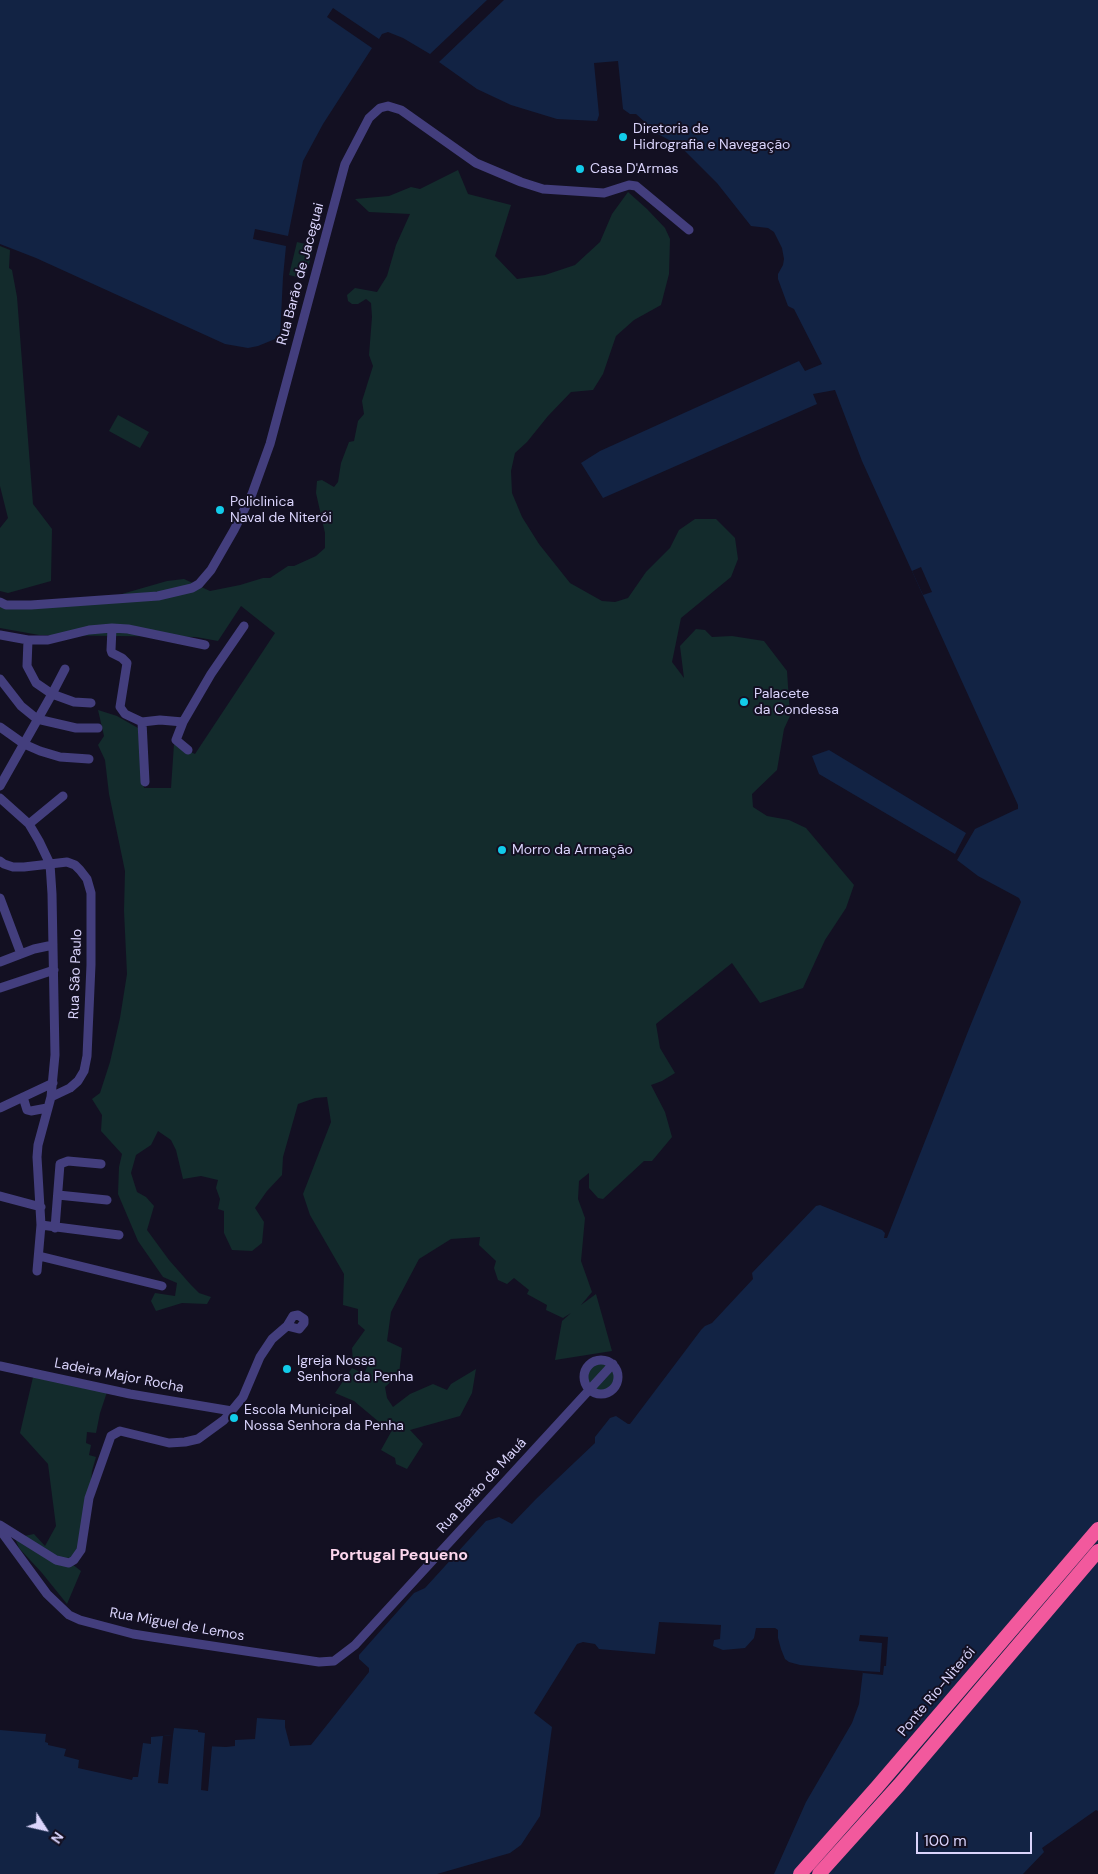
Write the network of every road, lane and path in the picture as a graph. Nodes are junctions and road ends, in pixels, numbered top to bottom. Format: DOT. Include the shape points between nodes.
graph roads {
  1 [pos="689,230"];
  2 [pos="0,602"];
  3 [pos="244,626"];
  4 [pos="112,628"];
  5 [pos="0,635"];
  6 [pos="28,640"];
  7 [pos="205,644"];
  8 [pos="64,669"];
  9 [pos="0,679"];
  10 [pos="52,694"];
  11 [pos="91,703"];
  12 [pos="37,719"];
  13 [pos="142,722"];
  14 [pos="183,722"];
  15 [pos="0,728"];
  16 [pos="98,728"];
  17 [pos="24,744"];
  18 [pos="188,750"];
  19 [pos="88,759"];
  20 [pos="146,782"];
  21 [pos="0,786"];
  22 [pos="63,796"];
  23 [pos="0,798"];
  24 [pos="29,824"];
  25 [pos="50,864"];
  26 [pos="1,865"];
  27 [pos="0,898"];
  28 [pos="53,945"];
  29 [pos="21,954"];
  30 [pos="0,962"];
  31 [pos="54,970"];
  32 [pos="0,988"];
  33 [pos="53,1083"];
  34 [pos="22,1097"];
  35 [pos="51,1097"];
  36 [pos="0,1108"];
  37 [pos="47,1108"];
  38 [pos="100,1164"];
  39 [pos="58,1195"];
  40 [pos="0,1196"];
  41 [pos="107,1200"];
  42 [pos="41,1208"];
  43 [pos="41,1225"];
  44 [pos="55,1228"];
  45 [pos="119,1235"];
  46 [pos="39,1256"];
  47 [pos="37,1272"];
  48 [pos="162,1286"];
  49 [pos="285,1328"];
  50 [pos="613,1364"];
  51 [pos="0,1366"];
  52 [pos="589,1390"];
  53 [pos="232,1411"];
  54 [pos="0,1525"];
  55 [pos="0,1530"];
  56 [pos="1098,1530"];
  57 [pos="1098,1551"];
  58 [pos="355,1645"];
  59 [pos="800,1874"];
  60 [pos="819,1874"];
  1 -- 2 [label="street, Rua Barão de Jaceguai" via="636,186 604,193 543,188 521,182 476,163 401,110 388,106 380,108 369,118 345,164 270,444 252,494 211,570 192,588 158,596 31,606"];
  3 -- 14 [label="street"];
  4 -- 6 [label="street" via="48,640"];
  4 -- 7 [label="street"];
  4 -- 13 [label="street" via="111,650 126,660 120,707 125,714"];
  5 -- 6 [label="street"];
  6 -- 10 [label="street" via="27,666 36,683"];
  8 -- 10 [label="street"];
  9 -- 12 [label="street"];
  10 -- 11 [label="street" via="74,702"];
  10 -- 12 [label="street"];
  12 -- 16 [label="street" via="76,728"];
  12 -- 17 [label="street"];
  13 -- 14 [label="street"];
  13 -- 20 [label="street"];
  14 -- 18 [label="street" via="176,740"];
  15 -- 17 [label="street"];
  17 -- 19 [label="street" via="60,757"];
  17 -- 21 [label="street"];
  22 -- 24 [label="street"];
  23 -- 24 [label="street"];
  24 -- 25 [label="street"];
  25 -- 26 [label="street" via="24,868"];
  25 -- 28 [label="street"];
  25 -- 35 [label="street, Rua São Paulo" via="67,862 75,865 87,879 91,893 87,1056 78,1081"];
  27 -- 29 [label="street"];
  28 -- 29 [label="street"];
  28 -- 31 [label="street"];
  29 -- 30 [label="street"];
  31 -- 32 [label="street"];
  31 -- 33 [label="street"];
  33 -- 34 [label="street"];
  33 -- 35 [label="street"];
  34 -- 36 [label="street"];
  34 -- 37 [label="street" via="31,1112"];
  35 -- 37 [label="street"];
  37 -- 42 [label="street" via="37,1157"];
  38 -- 39 [label="street" via="63,1162 59,1167"];
  39 -- 41 [label="street"];
  39 -- 44 [label="street"];
  40 -- 42 [label="street"];
  42 -- 43 [label="street"];
  43 -- 44 [label="street"];
  43 -- 46 [label="street"];
  44 -- 45 [label="street"];
  46 -- 47 [label="street"];
  46 -- 48 [label="street"];
  49 -- 53 [label="street" via="267,1345 243,1397"];
  50 -- 52 [label="street, Rua Barão de Mauá"];
  50 -- 52 [label="street" via="618,1381 612,1391 600,1394"];
  50 -- 52 [label="street" via="597,1360 588,1365 583,1376"];
  51 -- 53 [label="street, Ladeira Major Rocha" via="130,1394"];
  52 -- 58 [label="street, Rua Barão de Mauá"];
  53 -- 54 [label="street" via="198,1440 169,1443 120,1431 111,1436 90,1498 81,1550 69,1564 56,1560"];
  55 -- 58 [label="street, Rua Miguel de Lemos" via="47,1594 80,1620 133,1634 319,1662 334,1661"];
  56 -- 59 [label="highway, Ponte Rio-Niterói"];
  57 -- 60 [label="highway"];
}
